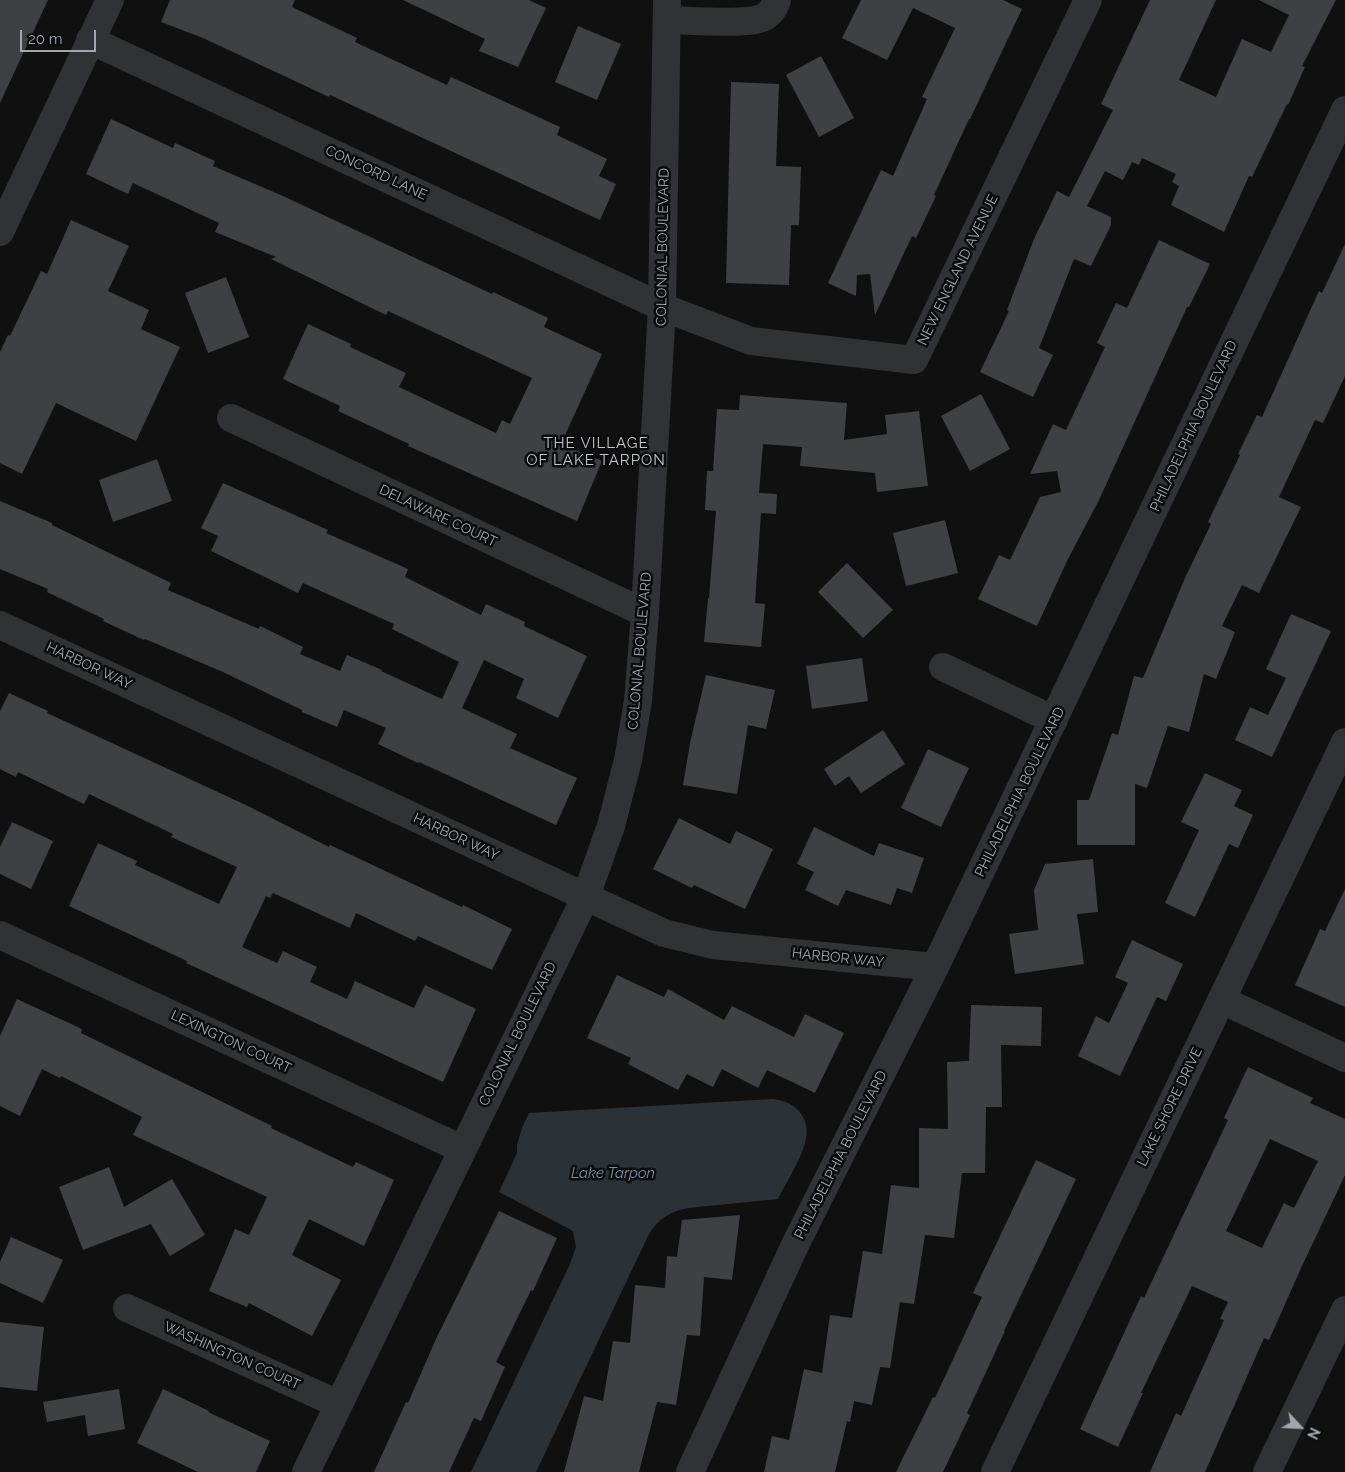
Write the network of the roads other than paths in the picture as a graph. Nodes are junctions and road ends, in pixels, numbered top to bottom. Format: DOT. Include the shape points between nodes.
graph roads {
  1 [pos="110,0"];
  2 [pos="777,0"];
  3 [pos="1088,0"];
  4 [pos="667,10"];
  5 [pos="90,40"];
  6 [pos="1345,110"];
  7 [pos="0,232"];
  8 [pos="662,307"];
  9 [pos="231,418"];
  10 [pos="645,613"];
  11 [pos="0,625"];
  12 [pos="943,667"];
  13 [pos="1054,720"];
  14 [pos="1345,742"];
  15 [pos="586,896"];
  16 [pos="0,935"];
  17 [pos="935,967"];
  18 [pos="1222,1000"];
  19 [pos="1345,1058"];
  20 [pos="462,1149"];
  21 [pos="126,1308"];
  22 [pos="1345,1310"];
  23 [pos="338,1404"];
  24 [pos="306,1472"];
  25 [pos="690,1472"];
  26 [pos="995,1472"];
  27 [pos="1268,1472"];
  1 -- 5 [label="street"];
  2 -- 4 [label="street" via="773,10 762,18 747,21"];
  3 -- 8 [label="street, NEW ENGLAND AVENUE" via="914,360 751,341"];
  4 -- 8 [label="street, COLONIAL BOULEVARD"];
  5 -- 7 [label="street"];
  5 -- 8 [label="street, CONCORD LANE"];
  6 -- 13 [label="street, PHILADELPHIA BOULEVARD"];
  8 -- 10 [label="street, COLONIAL BOULEVARD"];
  9 -- 10 [label="street, DELAWARE COURT"];
  10 -- 15 [label="street, COLONIAL BOULEVARD" via="638,701 628,760 611,826"];
  11 -- 15 [label="street, HARBOR WAY"];
  12 -- 13 [label="street"];
  13 -- 17 [label="street, PHILADELPHIA BOULEVARD"];
  14 -- 18 [label="street, LAKE SHORE DRIVE"];
  15 -- 17 [label="street, HARBOR WAY" via="664,933 713,945"];
  15 -- 20 [label="street, COLONIAL BOULEVARD"];
  16 -- 20 [label="street, LEXINGTON COURT"];
  17 -- 25 [label="street, PHILADELPHIA BOULEVARD" via="796,1243"];
  18 -- 19 [label="street"];
  18 -- 26 [label="street, LAKE SHORE DRIVE"];
  20 -- 23 [label="street, COLONIAL BOULEVARD"];
  21 -- 23 [label="street, WASHINGTON COURT"];
  22 -- 27 [label="street"];
  23 -- 24 [label="street, COLONIAL BOULEVARD"];
}
